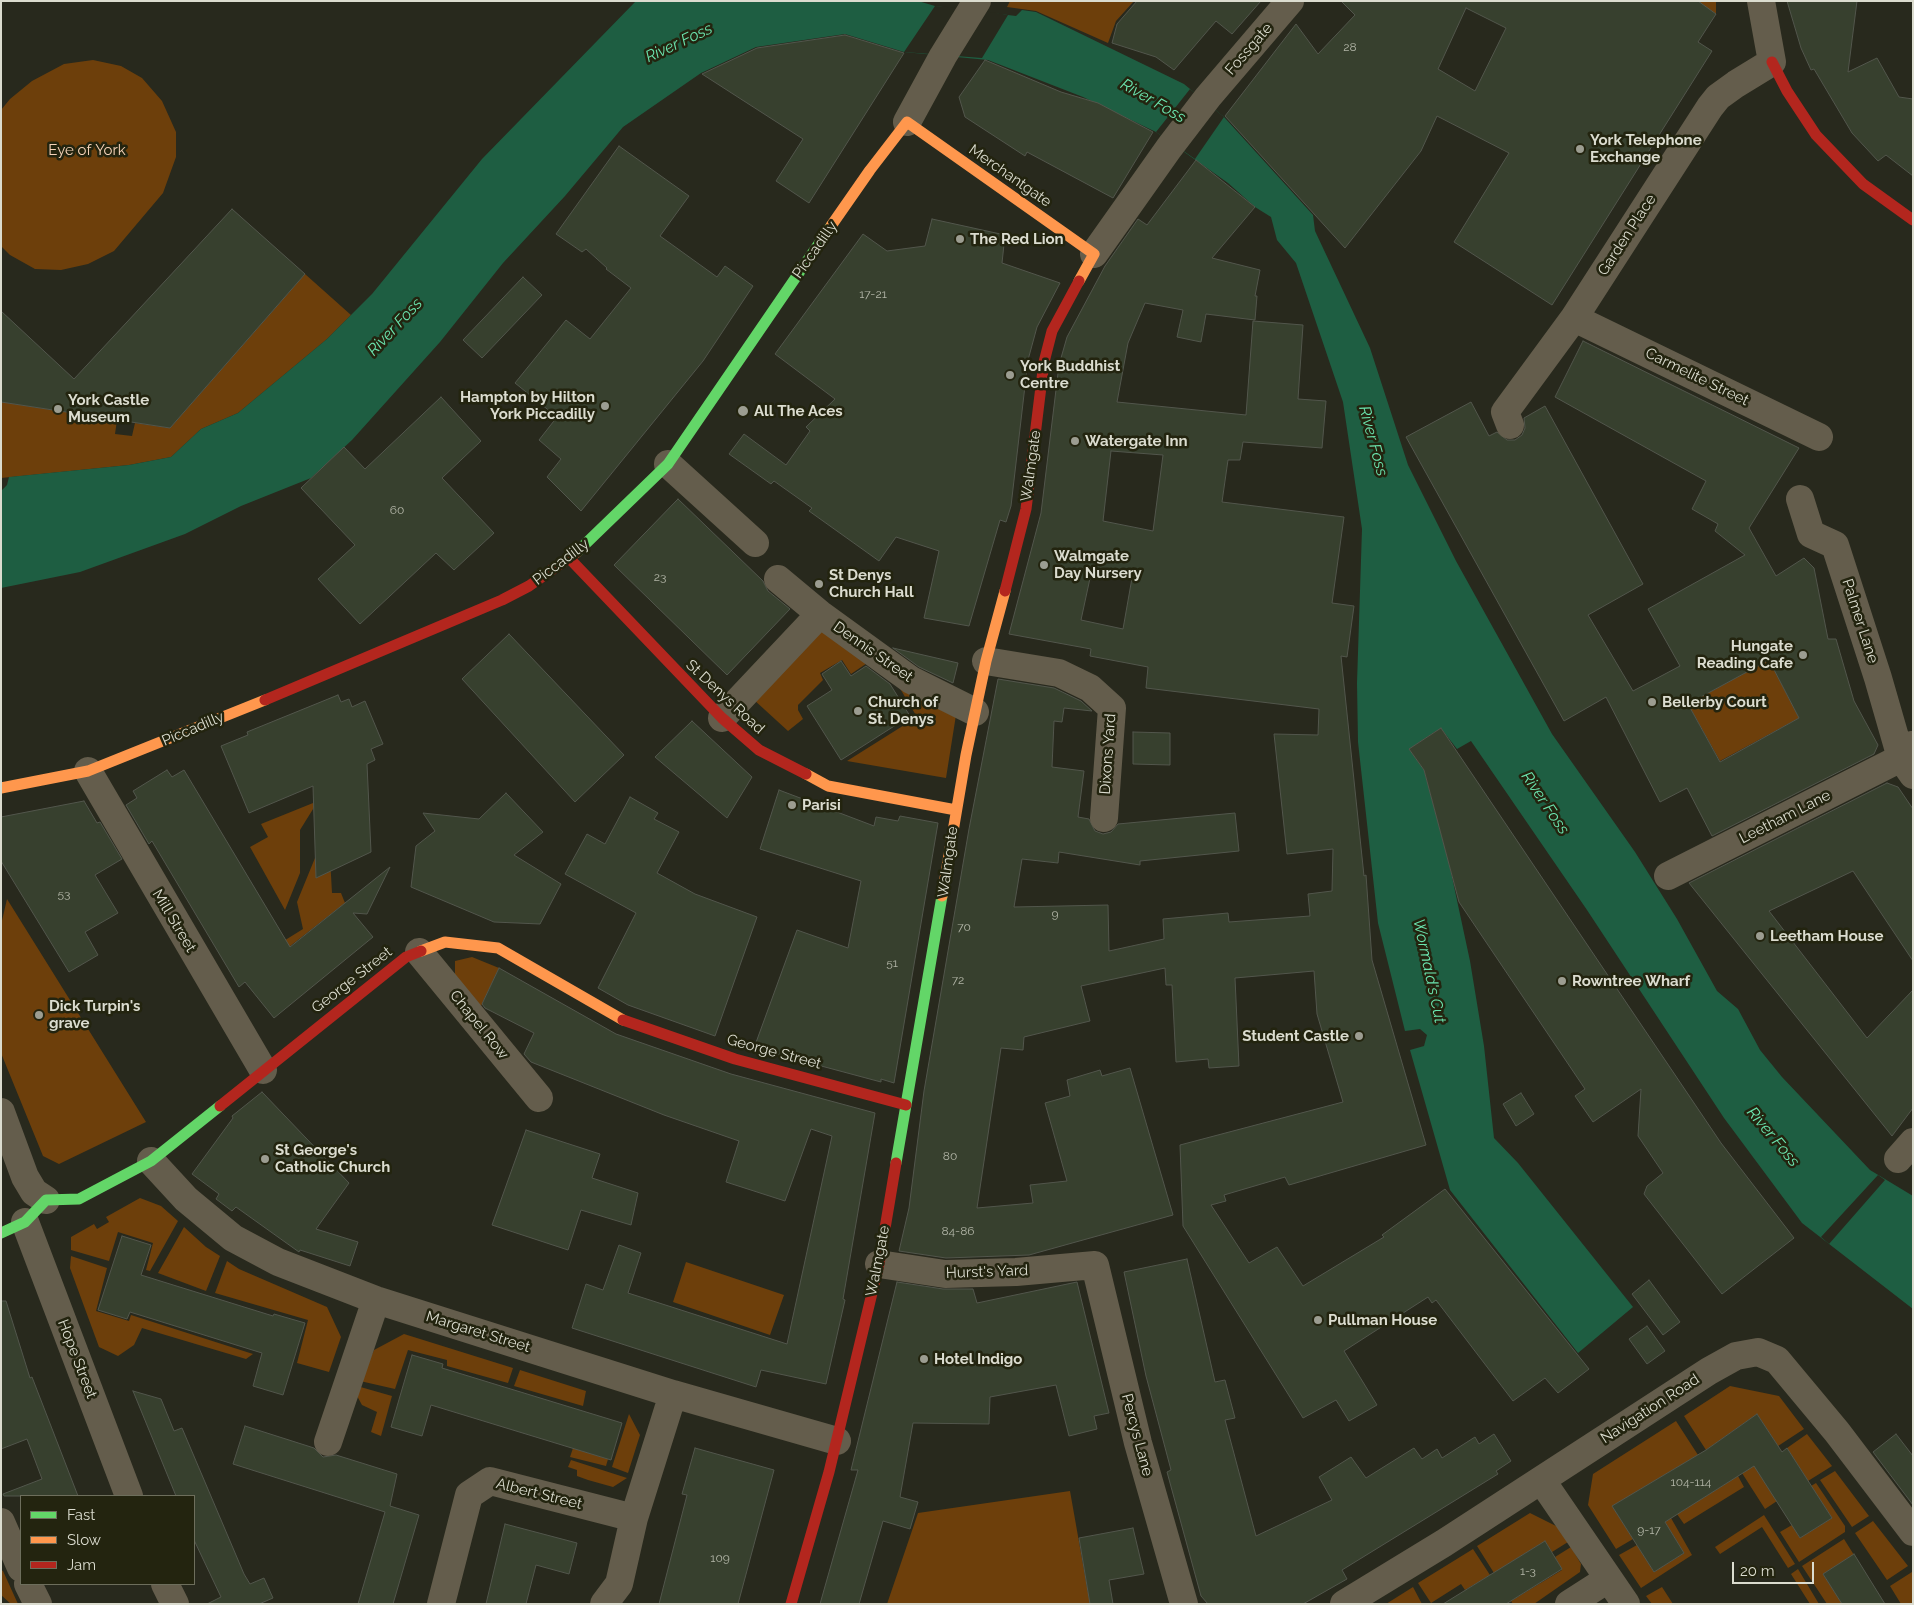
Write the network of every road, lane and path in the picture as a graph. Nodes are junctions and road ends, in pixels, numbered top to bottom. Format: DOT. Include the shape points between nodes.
graph roads {
  1 [pos="1290,1"];
  2 [pos="1762,1"];
  3 [pos="975,5"];
  4 [pos="1772,62"];
  5 [pos="907,122"];
  6 [pos="1169,148"];
  7 [pos="1913,220"];
  8 [pos="1094,254"];
  9 [pos="1574,318"];
  10 [pos="1510,425"];
  11 [pos="1819,437"];
  12 [pos="668,464"];
  13 [pos="1800,499"];
  14 [pos="755,543"];
  15 [pos="570,559"];
  16 [pos="778,579"];
  17 [pos="820,614"];
  18 [pos="986,661"];
  19 [pos="975,712"];
  20 [pos="722,718"];
  21 [pos="1909,759"];
  22 [pos="88,771"];
  23 [pos="1,788"];
  24 [pos="956,810"];
  25 [pos="1104,818"];
  26 [pos="1668,876"];
  27 [pos="419,952"];
  28 [pos="263,1070"];
  29 [pos="539,1098"];
  30 [pos="906,1105"];
  31 [pos="1,1112"];
  32 [pos="151,1162"];
  33 [pos="46,1200"];
  34 [pos="13,1227"];
  35 [pos="879,1264"];
  36 [pos="1095,1265"];
  37 [pos="376,1300"];
  38 [pos="673,1394"];
  39 [pos="837,1441"];
  40 [pos="328,1442"];
  41 [pos="1551,1474"];
  42 [pos="129,1495"];
  43 [pos="634,1518"];
  44 [pos="1,1522"];
  45 [pos="1913,1532"];
  46 [pos="20,1566"];
  47 [pos="1608,1579"];
  48 [pos="28,1585"];
  49 [pos="166,1585"];
  50 [pos="38,1604"];
  51 [pos="175,1604"];
  52 [pos="441,1604"];
  53 [pos="604,1604"];
  54 [pos="791,1604"];
  55 [pos="1184,1604"];
  56 [pos="1344,1604"];
  57 [pos="1569,1604"];
  58 [pos="1626,1604"];
  1 -- 6 [label="street, Fossgate"];
  2 -- 4 [label="street"];
  3 -- 5 [label="street, Piccadilly"];
  4 -- 7 [label="street" via="1787,92 1816,135 1863,184"];
  4 -- 9 [label="street, Garden Place" via="1718,97 1710,107"];
  5 -- 8 [label="street, Merchantgate"];
  5 -- 12 [label="street, Piccadilly" via="865,177"];
  6 -- 8 [label="street, Walmgate"];
  8 -- 18 [label="street, Walmgate" via="1050,339 1044,362 1026,509"];
  9 -- 10 [label="street, Garden Place" via="1504,412"];
  9 -- 11 [label="street, Carmelite Street"];
  12 -- 14 [label="street"];
  12 -- 15 [label="street, Piccadilly"];
  13 -- 21 [label="street, Palmer Lane" via="1811,534 1835,545 1878,678"];
  15 -- 20 [label="street, St Denys Road"];
  15 -- 22 [label="street, Piccadilly" via="502,600 357,663"];
  16 -- 17 [label="street, Dennis Street"];
  17 -- 19 [label="street, Dennis Street" via="911,680"];
  17 -- 20 [label="street"];
  18 -- 19 [label="street, Walmgate"];
  18 -- 25 [label="street, Dixons Yard" via="1059,673 1090,688 1112,708"];
  19 -- 24 [label="street, Walmgate"];
  20 -- 24 [label="street, St Denys Road" via="759,750 828,786"];
  21 -- 26 [label="street, Leetham Lane"];
  22 -- 23 [label="street, Piccadilly"];
  22 -- 28 [label="street, Mill Street"];
  24 -- 30 [label="street, Walmgate"];
  27 -- 28 [label="street, George Street" via="406,957"];
  27 -- 29 [label="street, Chapel Row"];
  27 -- 30 [label="street, George Street" via="445,942 498,948 621,1019 735,1059"];
  28 -- 32 [label="street, George Street"];
  30 -- 35 [label="street, Walmgate"];
  31 -- 33 [label="street" via="25,1178 34,1192"];
  32 -- 33 [label="street, George Street" via="79,1199"];
  32 -- 37 [label="street, Margaret Street" via="186,1200 233,1238 278,1262"];
  33 -- 34 [label="street"];
  34 -- 42 [label="street, Hope Street"];
  35 -- 36 [label="street, Hurst's Yard" via="945,1274"];
  35 -- 39 [label="street, Walmgate"];
  36 -- 55 [label="street, Percys Lane" via="1138,1443"];
  37 -- 38 [label="street, Margaret Street"];
  37 -- 40 [label="street"];
  38 -- 39 [label="street, Margaret Street"];
  38 -- 43 [label="street"];
  39 -- 54 [label="street, Walmgate"];
  41 -- 45 [label="street, Navigation Road" via="1709,1371 1736,1356 1758,1352 1777,1360"];
  41 -- 47 [label="street"];
  41 -- 56 [label="street, Navigation Road"];
  43 -- 52 [label="street, Albert Street" via="490,1480 469,1495"];
  43 -- 53 [label="street" via="619,1584"];
  44 -- 46 [label="street"];
  47 -- 57 [label="street"];
  47 -- 58 [label="street"];
  48 -- 50 [label="street"];
  49 -- 51 [label="street"];
}
